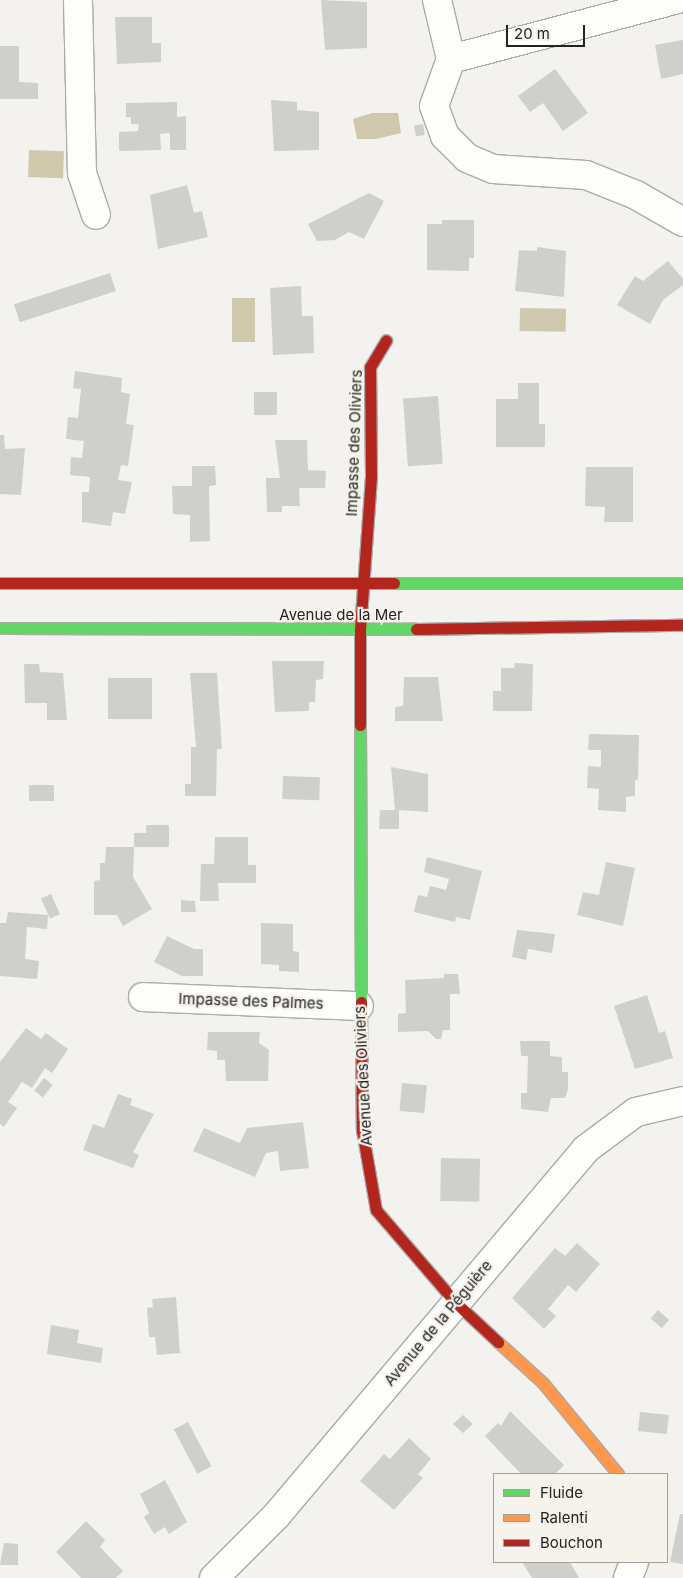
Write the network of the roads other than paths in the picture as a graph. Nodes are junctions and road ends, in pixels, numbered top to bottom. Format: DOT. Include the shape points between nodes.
graph roads {
  1 [pos="78,0"];
  2 [pos="437,0"];
  3 [pos="675,0"];
  4 [pos="451,59"];
  5 [pos="96,215"];
  6 [pos="683,222"];
  7 [pos="386,340"];
  8 [pos="361,581"];
  9 [pos="0,583"];
  10 [pos="683,583"];
  11 [pos="683,625"];
  12 [pos="0,628"];
  13 [pos="360,630"];
  14 [pos="143,997"];
  15 [pos="359,1006"];
  16 [pos="683,1101"];
  17 [pos="455,1302"];
  18 [pos="617,1473"];
  19 [pos="634,1563"];
  20 [pos="214,1578"];
  21 [pos="628,1578"];
  1 -- 5 [label="street" via="82,173"];
  2 -- 4 [label="street"];
  3 -- 4 [label="street"];
  4 -- 6 [label="street" via="434,106 445,136 467,158 493,169 586,175 636,194"];
  7 -- 8 [label="street, Impasse des Oliviers" via="370,367 371,476"];
  8 -- 9 [label="street"];
  8 -- 10 [label="street"];
  8 -- 13 [label="street, Avenue des Oliviers"];
  11 -- 13 [label="street, Avenue de la Mer"];
  12 -- 13 [label="street, Avenue de la Mer"];
  13 -- 15 [label="street, Avenue des Oliviers"];
  14 -- 15 [label="street, Impasse des Palmes"];
  15 -- 17 [label="street, Avenue des Oliviers" via="362,1130 376,1210"];
  16 -- 17 [label="street, Avenue de la Péguière" via="636,1112 586,1149"];
  17 -- 18 [label="street, Avenue des Oliviers" via="542,1383"];
  17 -- 20 [label="street, Avenue de la Péguière" via="276,1516"];
  19 -- 21 [label="street"];
}
